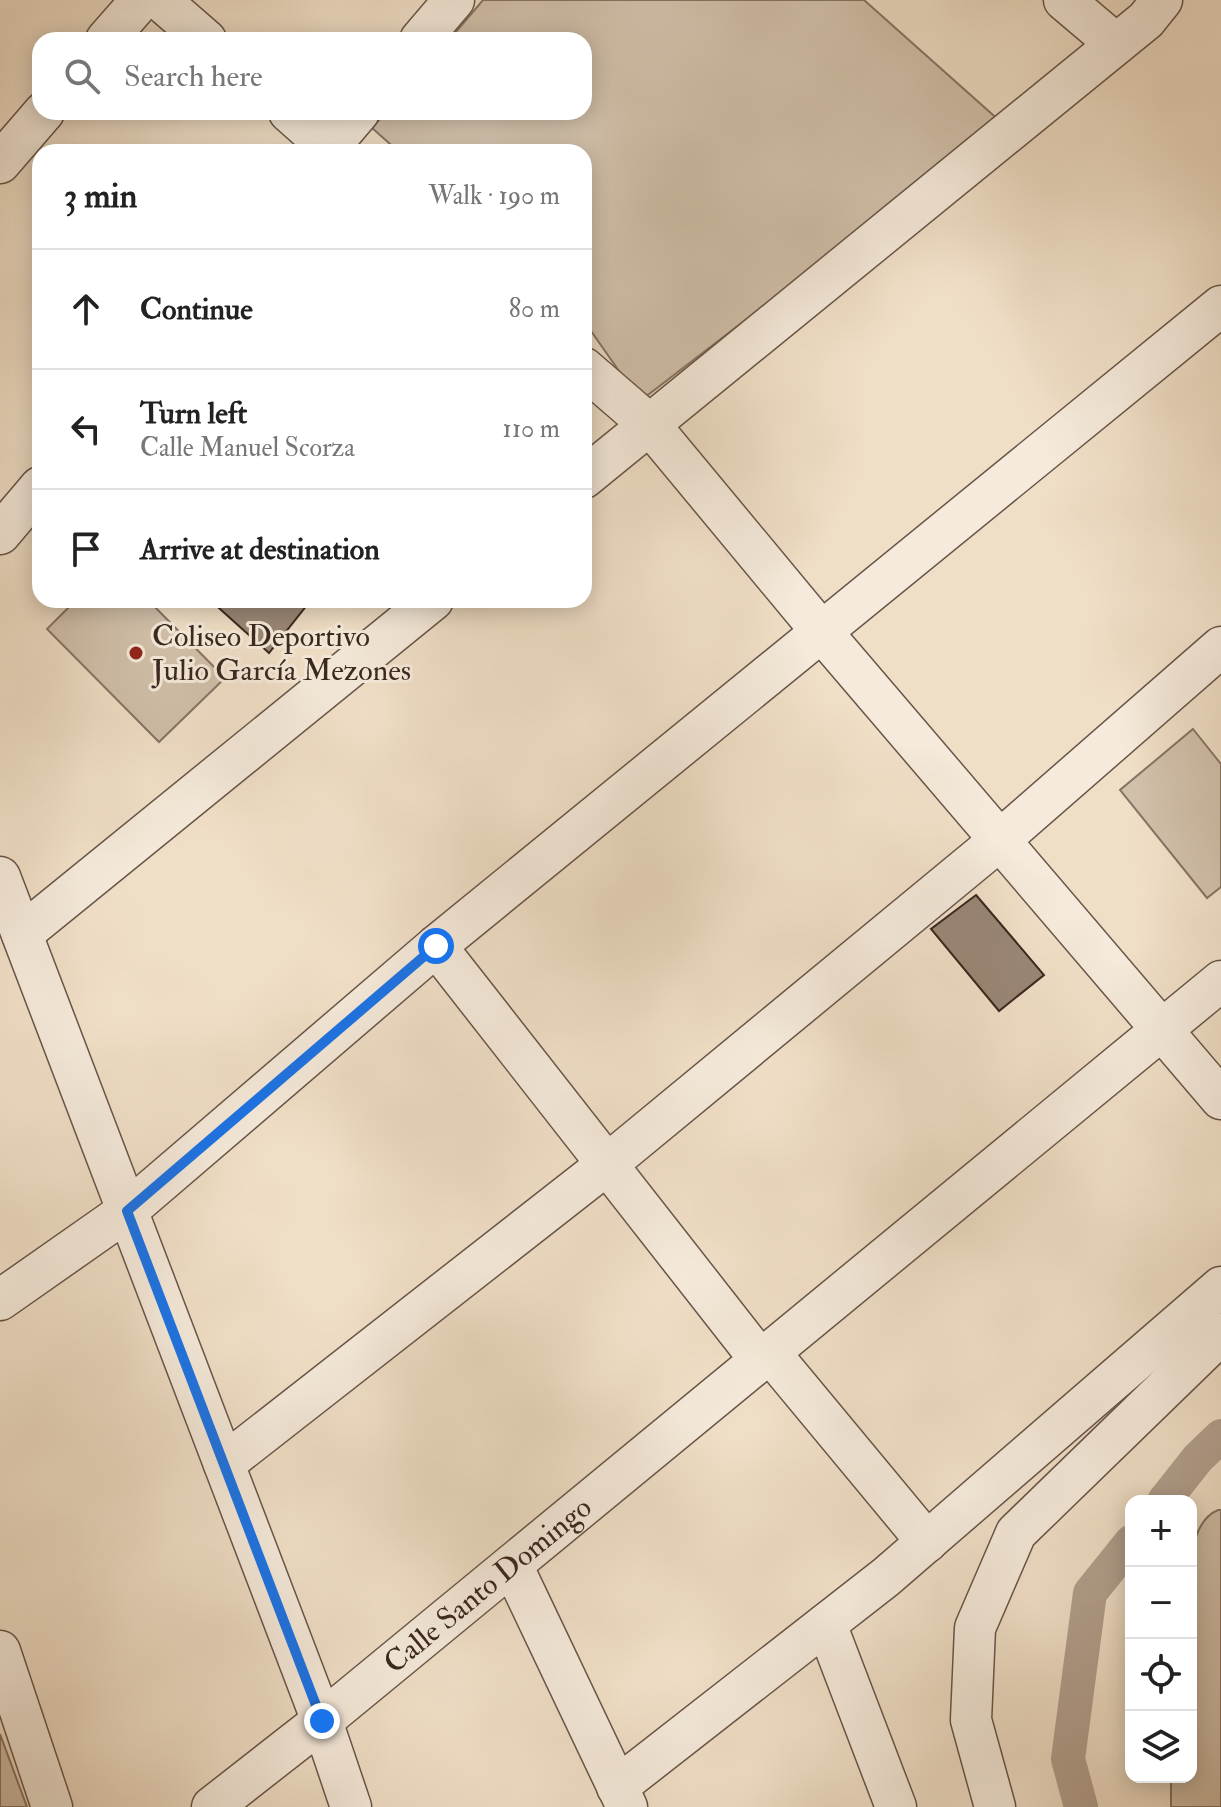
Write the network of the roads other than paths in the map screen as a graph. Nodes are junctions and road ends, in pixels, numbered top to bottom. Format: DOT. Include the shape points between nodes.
graph roads {
  1 [pos="141,0"];
  2 [pos="160,0"];
  3 [pos="454,0"];
  4 [pos="1064,0"];
  5 [pos="1162,0"];
  6 [pos="113,32"];
  7 [pos="197,32"];
  8 [pos="427,32"];
  9 [pos="1116,44"];
  10 [pos="37,120"];
  11 [pos="297,120"];
  12 [pos="353,120"];
  13 [pos="323,144"];
  14 [pos="334,144"];
  15 [pos="0,163"];
  16 [pos="1221,306"];
  17 [pos="592,375"];
  18 [pos="650,425"];
  19 [pos="592,472"];
  20 [pos="32,496"];
  21 [pos="0,534"];
  22 [pos="423,608"];
  23 [pos="821,631"];
  24 [pos="1221,647"];
  25 [pos="1000,840"];
  26 [pos="0,877"];
  27 [pos="22,934"];
  28 [pos="436,946"];
  29 [pos="1221,981"];
  30 [pos="1161,1028"];
  31 [pos="1221,1099"];
  32 [pos="605,1166"];
  33 [pos="127,1211"];
  34 [pos="1221,1287"];
  35 [pos="0,1300"];
  36 [pos="1221,1334"];
  37 [pos="766,1358"];
  38 [pos="224,1464"];
  39 [pos="927,1542"];
  40 [pos="512,1565"];
  41 [pos="826,1624"];
  42 [pos="0,1651"];
  43 [pos="322,1721"];
  44 [pos="622,1797"];
  45 [pos="52,1807"];
  46 [pos="212,1807"];
  47 [pos="351,1807"];
  48 [pos="896,1807"];
  49 [pos="995,1807"];
  1 -- 6 [label="street"];
  2 -- 7 [label="street"];
  3 -- 8 [label="street"];
  4 -- 9 [label="street"];
  5 -- 9 [label="street"];
  9 -- 18 [label="street"];
  10 -- 15 [label="street"];
  11 -- 13 [label="street"];
  12 -- 14 [label="street"];
  16 -- 23 [label="street"];
  17 -- 18 [label="street"];
  18 -- 19 [label="street"];
  18 -- 23 [label="street"];
  20 -- 21 [label="street"];
  22 -- 27 [label="street"];
  23 -- 25 [label="street"];
  23 -- 28 [label="street"];
  24 -- 25 [label="street"];
  25 -- 30 [label="street"];
  25 -- 32 [label="street"];
  26 -- 27 [label="street"];
  27 -- 33 [label="street"];
  28 -- 32 [label="street"];
  28 -- 33 [label="street"];
  29 -- 30 [label="street, Calle Santo Domingo"];
  30 -- 31 [label="street"];
  30 -- 37 [label="street, Calle Santo Domingo"];
  32 -- 37 [label="street"];
  32 -- 38 [label="street"];
  33 -- 35 [label="street"];
  33 -- 38 [label="street"];
  34 -- 39 [label="street"];
  36 -- 49 [label="street" via="1016,1533 975,1628 971,1720"];
  37 -- 39 [label="street"];
  37 -- 40 [label="street, Calle Santo Domingo"];
  38 -- 43 [label="street"];
  39 -- 41 [label="street"];
  40 -- 43 [label="street, Calle Santo Domingo"];
  40 -- 44 [label="street"];
  41 -- 44 [label="street"];
  41 -- 48 [label="street"];
  42 -- 45 [label="street"];
  43 -- 46 [label="street, Calle Santo Domingo"];
  43 -- 47 [label="street"];
}
